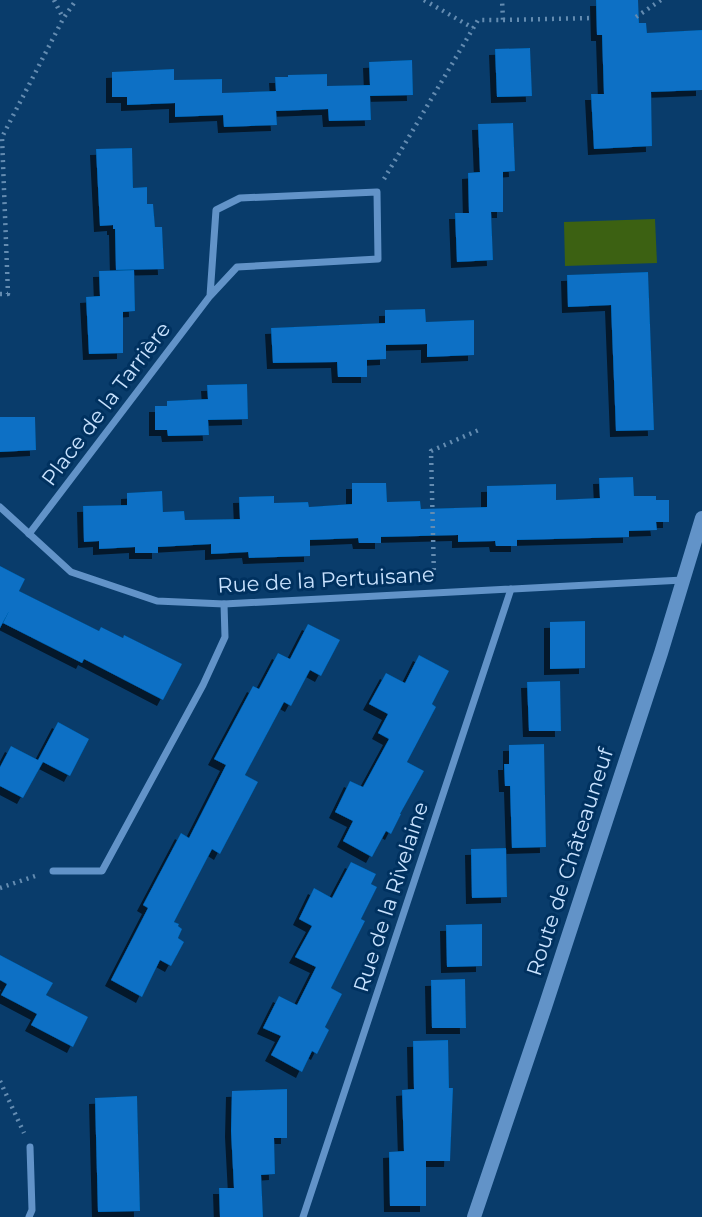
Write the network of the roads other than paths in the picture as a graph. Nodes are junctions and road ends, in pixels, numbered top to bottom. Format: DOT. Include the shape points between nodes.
graph roads {
  1 [pos="210,296"];
  2 [pos="0,507"];
  3 [pos="702,518"];
  4 [pos="29,534"];
  5 [pos="684,580"];
  6 [pos="511,589"];
  7 [pos="224,604"];
  8 [pos="52,871"];
  9 [pos="30,1147"];
  10 [pos="29,1217"];
  11 [pos="303,1217"];
  12 [pos="474,1217"];
  1 -- 1 [label="street, Place de la Tarrière" via="216,209 240,198 377,192 378,259 237,267"];
  1 -- 4 [label="street, Place de la Tarrière"];
  2 -- 4 [label="street, Rue de la Pertuisane"];
  3 -- 5 [label="main road, Route de Châteauneuf"];
  4 -- 7 [label="street, Rue de la Pertuisane" via="71,572 157,601"];
  5 -- 6 [label="street, Rue de la Pertuisane"];
  5 -- 12 [label="main road, Route de Châteauneuf"];
  6 -- 7 [label="street, Rue de la Pertuisane"];
  6 -- 11 [label="street, Rue de la Rivelaine"];
  7 -- 8 [label="street" via="225,637 220,649 102,871"];
  9 -- 10 [label="street"];
}
